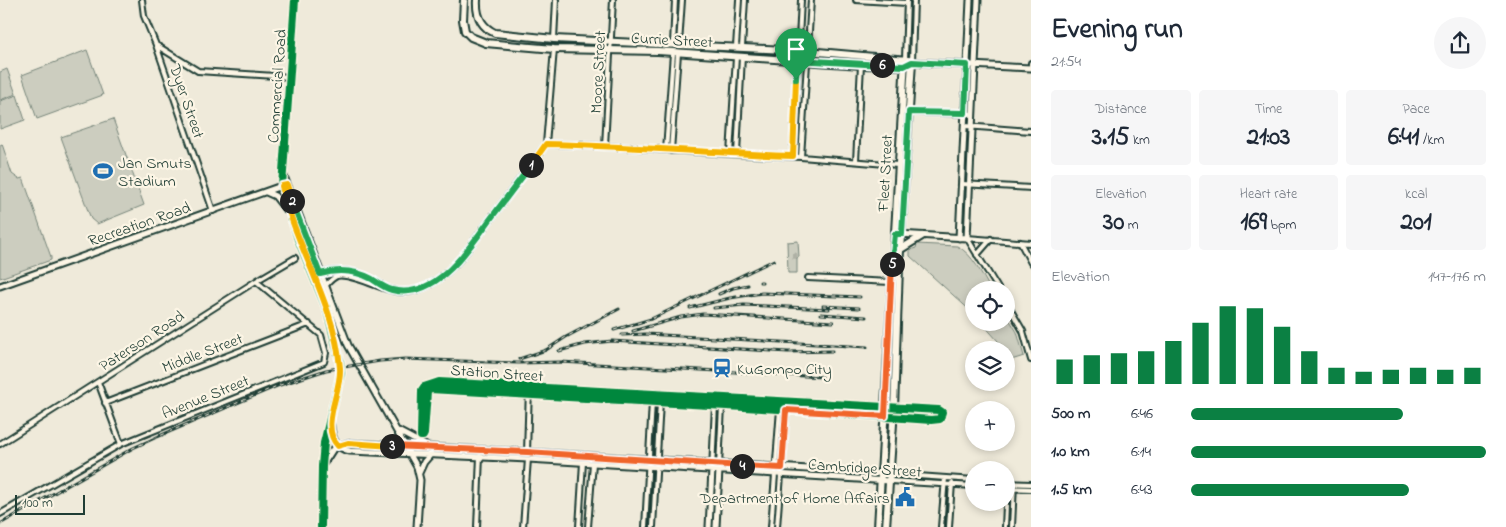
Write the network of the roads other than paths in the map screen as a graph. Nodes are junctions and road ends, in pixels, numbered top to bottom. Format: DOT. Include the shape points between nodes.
graph roads {
  1 [pos="142,0"];
  2 [pos="295,0"];
  3 [pos="464,0"];
  4 [pos="477,0"];
  5 [pos="556,0"];
  6 [pos="614,0"];
  7 [pos="675,0"];
  8 [pos="682,0"];
  9 [pos="739,0"];
  10 [pos="745,0"];
  11 [pos="801,0"];
  12 [pos="811,0"];
  13 [pos="856,0"];
  14 [pos="914,0"];
  15 [pos="970,0"];
  16 [pos="978,0"];
  17 [pos="907,1"];
  18 [pos="554,39"];
  19 [pos="611,42"];
  20 [pos="676,44"];
  21 [pos="156,45"];
  22 [pos="739,47"];
  23 [pos="554,49"];
  24 [pos="610,50"];
  25 [pos="798,51"];
  26 [pos="807,51"];
  27 [pos="676,53"];
  28 [pos="739,56"];
  29 [pos="797,60"];
  30 [pos="806,60"];
  31 [pos="907,62"];
  32 [pos="1031,63"];
  33 [pos="861,64"];
  34 [pos="967,65"];
  35 [pos="975,66"];
  36 [pos="1031,68"];
  37 [pos="291,78"];
  38 [pos="909,112"];
  39 [pos="965,113"];
  40 [pos="973,114"];
  41 [pos="965,126"];
  42 [pos="972,127"];
  43 [pos="1031,131"];
  44 [pos="546,144"];
  45 [pos="605,146"];
  46 [pos="666,150"];
  47 [pos="671,151"];
  48 [pos="730,154"];
  49 [pos="737,154"];
  50 [pos="793,156"];
  51 [pos="801,157"];
  52 [pos="856,161"];
  53 [pos="898,165"];
  54 [pos="962,184"];
  55 [pos="285,185"];
  56 [pos="969,185"];
  57 [pos="1031,188"];
  58 [pos="266,192"];
  59 [pos="897,198"];
  60 [pos="904,198"];
  61 [pos="213,211"];
  62 [pos="291,217"];
  63 [pos="895,234"];
  64 [pos="902,234"];
  65 [pos="922,236"];
  66 [pos="959,238"];
  67 [pos="967,238"];
  68 [pos="991,240"];
  69 [pos="1020,242"];
  70 [pos="1031,243"];
  71 [pos="901,250"];
  72 [pos="977,255"];
  73 [pos="296,258"];
  74 [pos="1031,263"];
  75 [pos="320,274"];
  76 [pos="808,278"];
  77 [pos="256,281"];
  78 [pos="993,281"];
  79 [pos="891,282"];
  80 [pos="0,286"];
  81 [pos="325,286"];
  82 [pos="386,288"];
  83 [pos="1015,317"];
  84 [pos="309,324"];
  85 [pos="1031,360"];
  86 [pos="888,366"];
  87 [pos="896,367"];
  88 [pos="98,382"];
  89 [pos="529,388"];
  90 [pos="656,394"];
  91 [pos="529,395"];
  92 [pos="685,396"];
  93 [pos="719,398"];
  94 [pos="105,402"];
  95 [pos="652,402"];
  96 [pos="660,402"];
  97 [pos="783,402"];
  98 [pos="684,404"];
  99 [pos="715,405"];
  100 [pos="722,406"];
  101 [pos="886,408"];
  102 [pos="894,408"];
  103 [pos="779,409"];
  104 [pos="786,410"];
  105 [pos="885,416"];
  106 [pos="894,416"];
  107 [pos="330,417"];
  108 [pos="398,430"];
  109 [pos="0,444"];
  110 [pos="121,444"];
  111 [pos="338,446"];
  112 [pos="406,447"];
  113 [pos="430,451"];
  114 [pos="527,452"];
  115 [pos="409,453"];
  116 [pos="480,456"];
  117 [pos="528,459"];
  118 [pos="583,462"];
  119 [pos="593,463"];
  120 [pos="649,463"];
  121 [pos="656,464"];
  122 [pos="322,466"];
  123 [pos="712,467"];
  124 [pos="719,467"];
  125 [pos="775,471"];
  126 [pos="782,471"];
  127 [pos="419,473"];
  128 [pos="881,477"];
  129 [pos="890,478"];
  130 [pos="944,478"];
  131 [pos="952,479"];
  132 [pos="965,480"];
  133 [pos="1015,483"];
  134 [pos="1031,484"];
  135 [pos="944,485"];
  136 [pos="952,486"];
  137 [pos="965,486"];
  138 [pos="1015,488"];
  139 [pos="1031,489"];
  140 [pos="1006,511"];
  141 [pos="1013,511"];
  142 [pos="0,514"];
  143 [pos="321,527"];
  144 [pos="417,527"];
  145 [pos="477,527"];
  146 [pos="523,527"];
  147 [pos="579,527"];
  148 [pos="588,527"];
  149 [pos="645,527"];
  150 [pos="653,527"];
  151 [pos="709,527"];
  152 [pos="716,527"];
  153 [pos="771,527"];
  154 [pos="778,527"];
  155 [pos="878,527"];
  156 [pos="886,527"];
  157 [pos="941,527"];
  158 [pos="950,527"];
  159 [pos="1005,527"];
  160 [pos="1012,527"];
  1 -- 21 [label="street, Dyer Street" via="144,16"];
  2 -- 37 [label="street, Commercial Road"];
  3 -- 23 [label="main road, Currie Street" via="465,31 471,37 486,43"];
  4 -- 18 [label="main road, Currie Street" via="479,18 486,30 495,34"];
  5 -- 18 [label="street"];
  6 -- 19 [label="street, Moore Street"];
  7 -- 20 [label="street"];
  8 -- 20 [label="street"];
  9 -- 22 [label="street"];
  10 -- 22 [label="street"];
  11 -- 25 [label="street"];
  12 -- 26 [label="street"];
  13 -- 17 [label="street"];
  14 -- 31 [label="street, Fleet Street"];
  15 -- 34 [label="street"];
  16 -- 35 [label="street"];
  17 -- 31 [label="street, Fleet Street"];
  18 -- 19 [label="main road, Currie Street"];
  19 -- 20 [label="main road, Currie Street"];
  19 -- 24 [label="street, Moore Street"];
  20 -- 22 [label="main road, Currie Street"];
  21 -- 37 [label="street" via="198,71"];
  21 -- 61 [label="street, Dyer Street"];
  22 -- 25 [label="main road, Currie Street"];
  23 -- 24 [label="main road, Currie Street"];
  23 -- 44 [label="street"];
  24 -- 27 [label="main road, Currie Street"];
  24 -- 45 [label="street, Moore Street"];
  25 -- 26 [label="main road, Currie Street"];
  25 -- 29 [label="street"];
  26 -- 30 [label="street"];
  26 -- 31 [label="main road, Currie Street"];
  27 -- 28 [label="main road, Currie Street"];
  27 -- 46 [label="street"];
  27 -- 47 [label="street"];
  28 -- 29 [label="main road, Currie Street"];
  28 -- 48 [label="street"];
  28 -- 49 [label="street"];
  29 -- 30 [label="main road, Currie Street"];
  29 -- 50 [label="street"];
  30 -- 33 [label="main road, Currie Street"];
  30 -- 51 [label="street"];
  31 -- 33 [label="main road, Currie Street"];
  31 -- 34 [label="street, Currie Street"];
  31 -- 38 [label="main road, Fleet Street"];
  31 -- 53 [label="main road, Fleet Street"];
  32 -- 36 [label="street"];
  33 -- 52 [label="street"];
  34 -- 35 [label="street, Currie Street"];
  34 -- 39 [label="street"];
  35 -- 36 [label="street, Currie Street"];
  35 -- 40 [label="street"];
  37 -- 55 [label="street, Commercial Road" via="283,174"];
  38 -- 39 [label="street"];
  38 -- 60 [label="main road, Fleet Street"];
  39 -- 40 [label="street"];
  39 -- 41 [label="street"];
  40 -- 42 [label="street"];
  41 -- 42 [label="street"];
  41 -- 54 [label="street"];
  42 -- 43 [label="street"];
  42 -- 56 [label="street"];
  44 -- 45 [label="street"];
  44 -- 82 [label="street" via="453,267 422,288 406,292"];
  45 -- 46 [label="street"];
  46 -- 47 [label="street"];
  47 -- 48 [label="street"];
  48 -- 49 [label="street"];
  49 -- 50 [label="street"];
  50 -- 51 [label="street"];
  51 -- 52 [label="street"];
  52 -- 53 [label="street"];
  53 -- 59 [label="main road, Fleet Street"];
  54 -- 56 [label="street"];
  54 -- 66 [label="street"];
  55 -- 58 [label="street, Recreation Road"];
  55 -- 62 [label="street, Commercial Road"];
  55 -- 75 [label="street, Commercial Road"];
  56 -- 57 [label="street"];
  56 -- 67 [label="street"];
  58 -- 61 [label="street, Recreation Road"];
  58 -- 62 [label="street" via="278,198"];
  59 -- 60 [label="main road"];
  59 -- 63 [label="main road, Fleet Street"];
  60 -- 64 [label="main road, Fleet Street"];
  61 -- 80 [label="street, Recreation Road"];
  62 -- 107 [label="street, Commercial Road" via="327,310 340,361 341,373"];
  63 -- 64 [label="street"];
  63 -- 79 [label="main road, Fleet Street"];
  64 -- 65 [label="street"];
  64 -- 71 [label="main road, Fleet Street"];
  65 -- 66 [label="street"];
  65 -- 71 [label="main road"];
  66 -- 67 [label="street"];
  67 -- 68 [label="street"];
  67 -- 72 [label="street"];
  68 -- 69 [label="street"];
  68 -- 72 [label="street"];
  69 -- 70 [label="street"];
  69 -- 74 [label="street"];
  71 -- 87 [label="main road, Fleet Street"];
  72 -- 78 [label="street"];
  73 -- 77 [label="street, Paterson Road"];
  75 -- 81 [label="street, Commercial Road"];
  75 -- 82 [label="street" via="344,270 368,277"];
  76 -- 79 [label="street"];
  77 -- 84 [label="street, Avenue Street"];
  77 -- 88 [label="street, Paterson Road"];
  79 -- 86 [label="main road, Fleet Street"];
  81 -- 82 [label="street" via="339,276"];
  81 -- 108 [label="street, Commercial Road" via="348,345"];
  83 -- 85 [label="street" via="1023,331"];
  84 -- 94 [label="street, Middle Street"];
  84 -- 110 [label="street, Avenue Street" via="324,341 324,362"];
  86 -- 87 [label="main road"];
  86 -- 101 [label="main road, Fleet Street"];
  87 -- 102 [label="main road, Fleet Street"];
  88 -- 94 [label="street"];
  88 -- 109 [label="street, Paterson Road"];
  89 -- 90 [label="street, Station Street"];
  89 -- 91 [label="street"];
  89 -- 91 [label="street, Station Street" via="441,382 424,387 420,435 424,434 428,390"];
  90 -- 92 [label="street, Station Street"];
  90 -- 95 [label="street"];
  90 -- 96 [label="street"];
  91 -- 95 [label="street, Station Street"];
  91 -- 114 [label="street"];
  92 -- 93 [label="street, Station Street"];
  92 -- 98 [label="street"];
  93 -- 97 [label="street, Station Street"];
  93 -- 99 [label="street"];
  93 -- 100 [label="street"];
  94 -- 110 [label="street"];
  95 -- 96 [label="street, Station Street"];
  95 -- 120 [label="street"];
  96 -- 98 [label="street, Station Street"];
  96 -- 121 [label="street"];
  97 -- 101 [label="street, Station Street"];
  97 -- 103 [label="street"];
  97 -- 104 [label="street"];
  98 -- 99 [label="street, Station Street"];
  99 -- 100 [label="street, Station Street"];
  99 -- 123 [label="street"];
  100 -- 103 [label="street, Station Street"];
  100 -- 124 [label="street"];
  101 -- 102 [label="street, Station Street"];
  101 -- 105 [label="main road, Fleet Street"];
  102 -- 106 [label="main road, Fleet Street"];
  102 -- 106 [label="street, Station Street" via="941,411 942,415 939,420"];
  103 -- 104 [label="street, Station Street"];
  103 -- 125 [label="street"];
  104 -- 105 [label="street, Station Street"];
  104 -- 126 [label="street"];
  105 -- 106 [label="street, Station Street"];
  105 -- 128 [label="main road, Fleet Street"];
  106 -- 129 [label="main road, Fleet Street"];
  107 -- 111 [label="street" via="332,437"];
  107 -- 122 [label="street, Commercial Road"];
  108 -- 112 [label="street, Commercial Road"];
  108 -- 113 [label="street"];
  110 -- 142 [label="street, Avenue Street"];
  111 -- 112 [label="street, Cambridge Street" via="348,443"];
  111 -- 115 [label="street, Cambridge Street" via="350,451"];
  111 -- 122 [label="street"];
  112 -- 113 [label="street, Cambridge Street"];
  112 -- 115 [label="street, Commercial Road"];
  113 -- 114 [label="street, Cambridge Street"];
  113 -- 115 [label="street, Cambridge Street"];
  113 -- 116 [label="street, Cambridge Street"];
  113 -- 127 [label="street"];
  114 -- 120 [label="street, Cambridge Street"];
  115 -- 127 [label="street, Commercial Road"];
  116 -- 117 [label="street, Cambridge Street"];
  116 -- 145 [label="street"];
  117 -- 118 [label="street, Cambridge Street"];
  117 -- 146 [label="street"];
  118 -- 119 [label="street, Cambridge Street"];
  118 -- 147 [label="street"];
  119 -- 120 [label="street, Cambridge Street"];
  119 -- 148 [label="street"];
  120 -- 121 [label="street, Cambridge Street"];
  120 -- 149 [label="street"];
  121 -- 123 [label="street, Cambridge Street"];
  121 -- 150 [label="street"];
  122 -- 143 [label="street, Commercial Road"];
  123 -- 124 [label="street, Cambridge Street"];
  123 -- 151 [label="street"];
  124 -- 125 [label="street, Cambridge Street"];
  124 -- 152 [label="street"];
  125 -- 126 [label="street, Cambridge Street"];
  125 -- 153 [label="street"];
  126 -- 128 [label="street, Cambridge Street"];
  126 -- 154 [label="street"];
  127 -- 144 [label="street"];
  128 -- 129 [label="street, Cambridge Street"];
  128 -- 155 [label="main road, Fleet Street"];
  129 -- 130 [label="street, Cambridge Street"];
  129 -- 135 [label="street, Cambridge Street"];
  129 -- 156 [label="main road, Fleet Street"];
  130 -- 131 [label="street, Cambridge Street"];
  130 -- 135 [label="street"];
  131 -- 132 [label="street, Cambridge Street"];
  131 -- 136 [label="street"];
  133 -- 134 [label="street"];
  135 -- 136 [label="street, Cambridge Street"];
  135 -- 157 [label="street"];
  136 -- 137 [label="street, Cambridge Street"];
  136 -- 158 [label="street"];
  138 -- 139 [label="street"];
  140 -- 159 [label="street"];
  141 -- 160 [label="street"];
}
